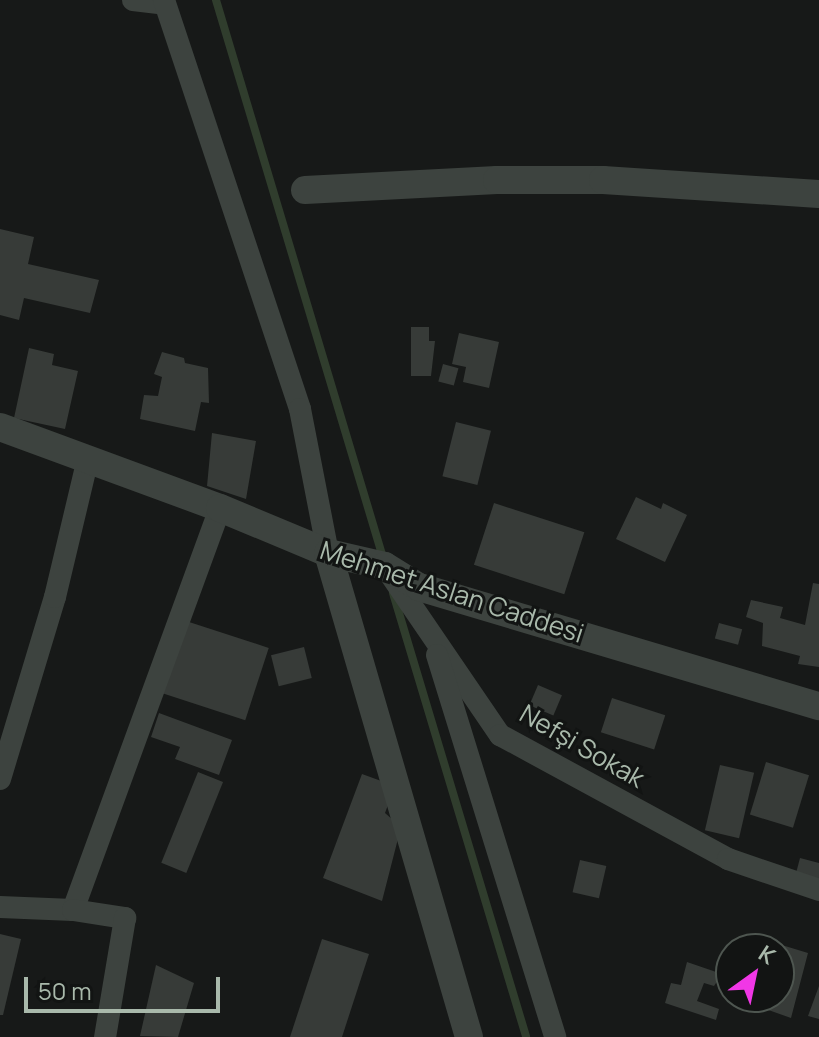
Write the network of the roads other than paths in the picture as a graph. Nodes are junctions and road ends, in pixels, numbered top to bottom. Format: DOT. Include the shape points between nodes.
graph roads {
  1 [pos="133,0"];
  2 [pos="165,2"];
  3 [pos="305,190"];
  4 [pos="819,194"];
  5 [pos="0,427"];
  6 [pos="88,459"];
  7 [pos="220,508"];
  8 [pos="328,553"];
  9 [pos="385,566"];
  10 [pos="430,635"];
  11 [pos="819,706"];
  12 [pos="0,779"];
  13 [pos="819,890"];
  14 [pos="0,907"];
  15 [pos="73,910"];
  16 [pos="105,1037"];
  17 [pos="469,1037"];
  18 [pos="555,1037"];
  1 -- 2 [label="street"];
  2 -- 8 [label="street" via="300,409"];
  3 -- 4 [label="street" via="603,180"];
  5 -- 6 [label="street, Mehmet Aslan Caddesi"];
  6 -- 7 [label="street, Mehmet Aslan Caddesi"];
  6 -- 12 [label="street" via="55,597"];
  7 -- 8 [label="street, Mehmet Aslan Caddesi"];
  7 -- 15 [label="street"];
  8 -- 9 [label="street, Mehmet Aslan Caddesi"];
  8 -- 17 [label="street"];
  9 -- 10 [label="street, Nefşi Sokak"];
  9 -- 11 [label="street, Mehmet Aslan Caddesi" via="419,587"];
  10 -- 13 [label="street, Nefşi Sokak" via="500,735 728,859"];
  10 -- 18 [label="street"];
  14 -- 15 [label="street"];
  15 -- 16 [label="street" via="125,918"];
}
